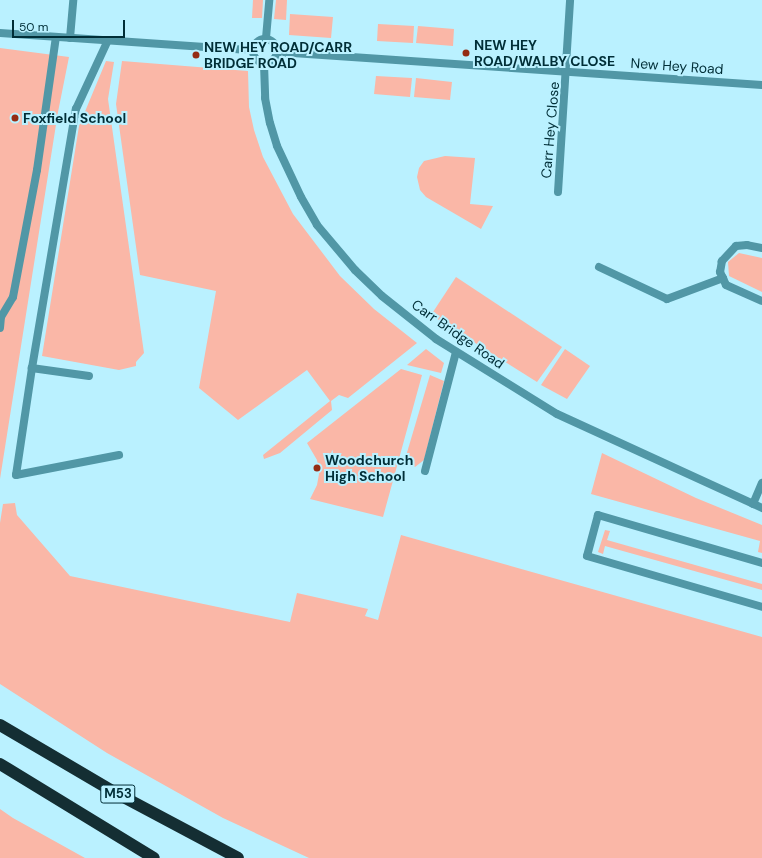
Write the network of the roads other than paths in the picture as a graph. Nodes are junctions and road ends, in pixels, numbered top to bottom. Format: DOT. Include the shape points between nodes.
graph roads {
  1 [pos="73,0"];
  2 [pos="269,0"];
  3 [pos="570,0"];
  4 [pos="0,33"];
  5 [pos="56,37"];
  6 [pos="70,38"];
  7 [pos="266,38"];
  8 [pos="108,40"];
  9 [pos="252,50"];
  10 [pos="278,52"];
  11 [pos="264,64"];
  12 [pos="568,70"];
  13 [pos="762,85"];
  14 [pos="558,192"];
  15 [pos="762,248"];
  16 [pos="599,267"];
  17 [pos="723,278"];
  18 [pos="762,301"];
  19 [pos="0,328"];
  20 [pos="456,352"];
  21 [pos="32,368"];
  22 [pos="89,376"];
  23 [pos="119,455"];
  24 [pos="425,472"];
  25 [pos="762,483"];
  26 [pos="753,504"];
  27 [pos="762,508"];
  28 [pos="762,563"];
  29 [pos="762,607"];
  30 [pos="0,725"];
  31 [pos="0,764"];
  32 [pos="154,858"];
  33 [pos="238,858"];
  1 -- 6 [label="street"];
  2 -- 7 [label="street"];
  3 -- 12 [label="street, Carr Hey Close"];
  4 -- 5 [label="street"];
  5 -- 6 [label="street"];
  5 -- 19 [label="street" via="37,170 14,297 1,317"];
  6 -- 8 [label="street"];
  7 -- 9 [label="street" via="257,42"];
  7 -- 10 [label="street" via="275,43"];
  8 -- 9 [label="street"];
  8 -- 21 [label="street" via="76,109"];
  9 -- 11 [label="street" via="255,60"];
  10 -- 11 [label="street" via="274,61"];
  10 -- 12 [label="street, New Hey Road"];
  11 -- 20 [label="street, Carr Bridge Road" via="266,98 277,146 317,225 355,270 382,296"];
  12 -- 13 [label="street, New Hey Road"];
  12 -- 14 [label="street, Carr Hey Close"];
  15 -- 17 [label="street" via="736,246 722,261 720,272"];
  16 -- 17 [label="street" via="667,299"];
  17 -- 18 [label="street" via="726,285"];
  20 -- 24 [label="street"];
  20 -- 26 [label="street, Carr Bridge Road" via="557,414"];
  21 -- 22 [label="street"];
  21 -- 23 [label="street" via="16,475"];
  25 -- 26 [label="street"];
  26 -- 27 [label="street, Carr Bridge Road"];
  28 -- 29 [label="street" via="598,515 586,556"];
  30 -- 33 [label="highway, M53" via="116,793"];
  31 -- 32 [label="highway, M53"];
}
